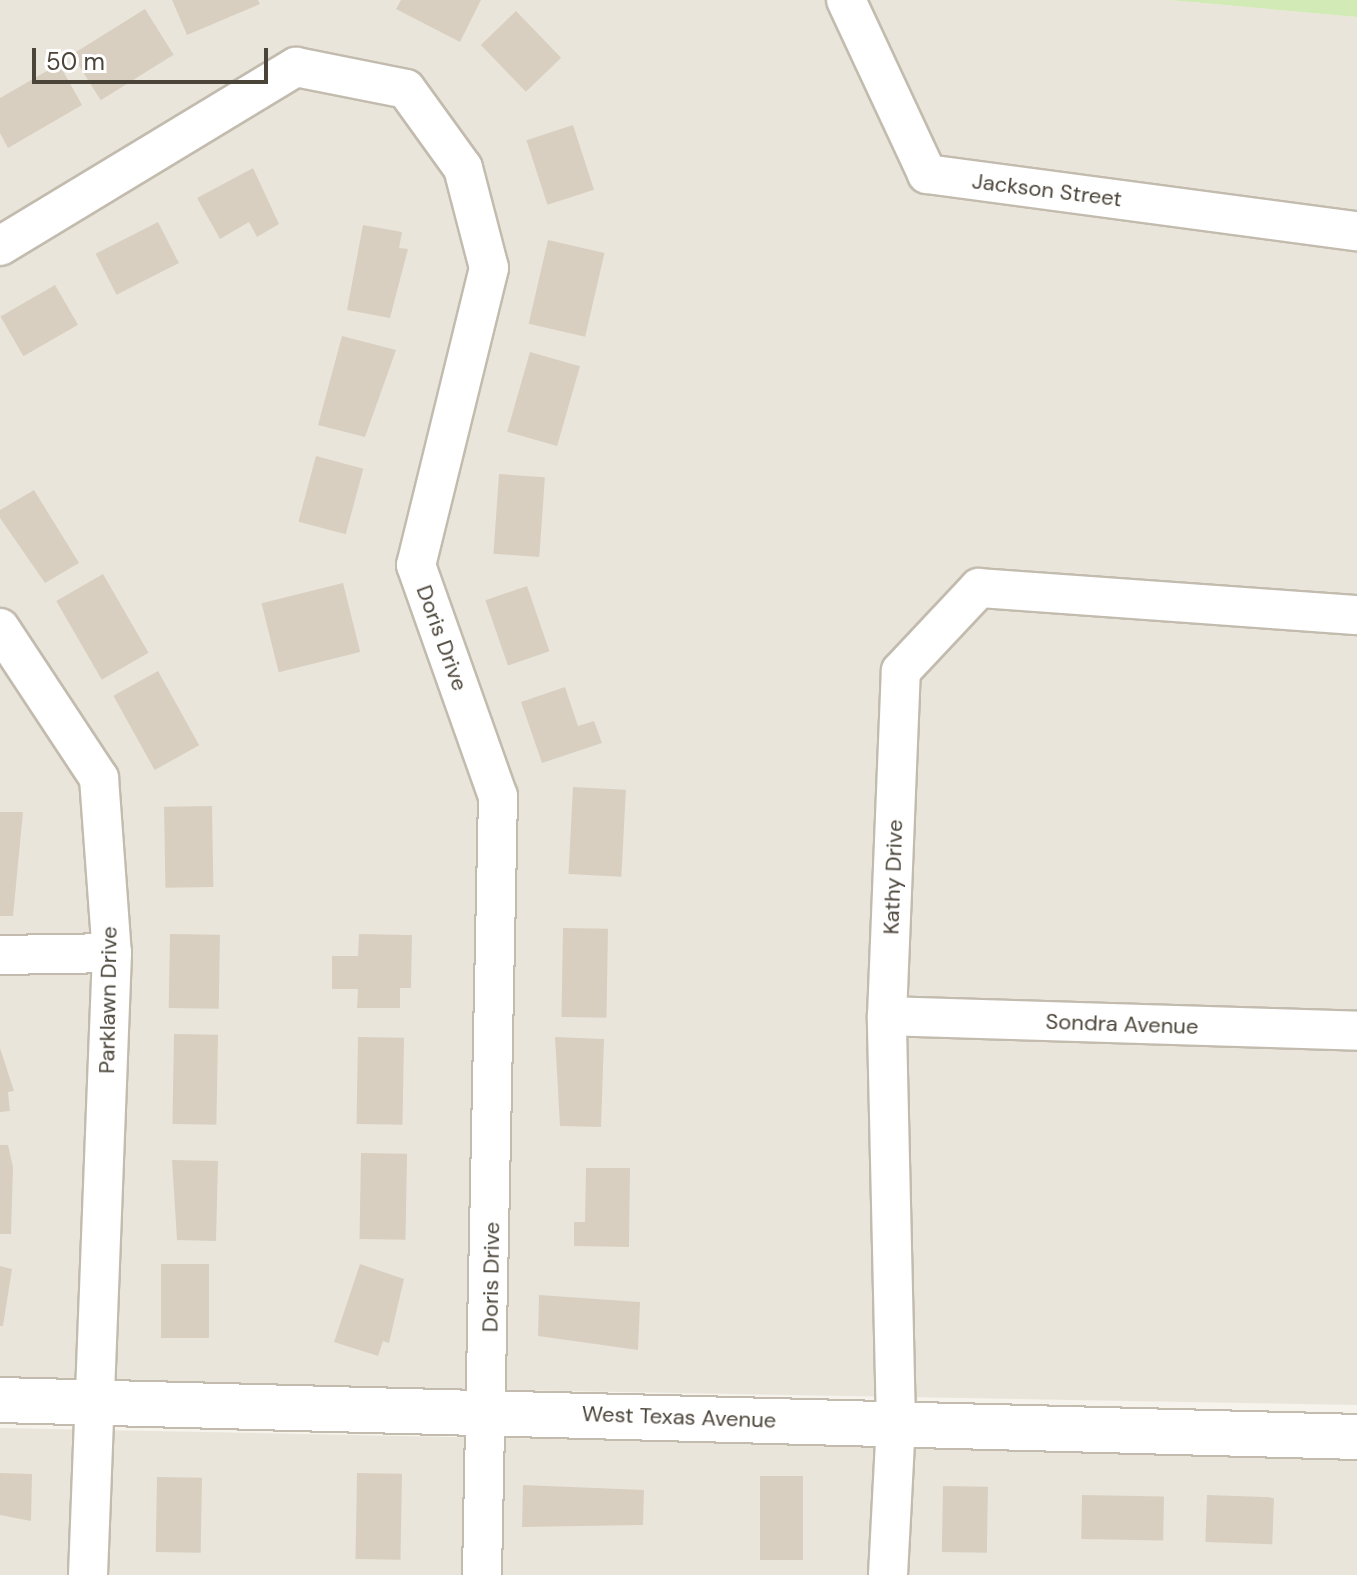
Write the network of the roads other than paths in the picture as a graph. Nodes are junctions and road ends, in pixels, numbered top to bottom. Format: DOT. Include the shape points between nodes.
graph roads {
  1 [pos="846,0"];
  2 [pos="1357,231"];
  3 [pos="0,246"];
  4 [pos="1357,615"];
  5 [pos="0,628"];
  6 [pos="112,953"];
  7 [pos="0,955"];
  8 [pos="887,1016"];
  9 [pos="1357,1031"];
  10 [pos="0,1400"];
  11 [pos="95,1402"];
  12 [pos="489,1411"];
  13 [pos="896,1424"];
  14 [pos="1357,1437"];
  15 [pos="88,1575"];
  16 [pos="482,1575"];
  17 [pos="888,1575"];
  1 -- 2 [label="street, Jackson Street" via="927,174"];
  3 -- 12 [label="street, Doris Drive" via="296,67 406,89 463,168 489,268 416,565 498,796"];
  4 -- 8 [label="street, Kathy Drive" via="979,588 901,671"];
  5 -- 6 [label="street, Parklawn Drive" via="99,778"];
  6 -- 7 [label="street"];
  6 -- 11 [label="street, Parklawn Drive"];
  8 -- 9 [label="street, Sondra Avenue"];
  8 -- 13 [label="street, Kathy Drive"];
  10 -- 11 [label="street, West Texas Avenue"];
  11 -- 12 [label="street, West Texas Avenue"];
  11 -- 15 [label="street, Parklawn Drive"];
  12 -- 13 [label="street, West Texas Avenue"];
  12 -- 16 [label="street, Doris Drive"];
  13 -- 14 [label="street, West Texas Avenue"];
  13 -- 17 [label="street, Kathy Drive"];
}
